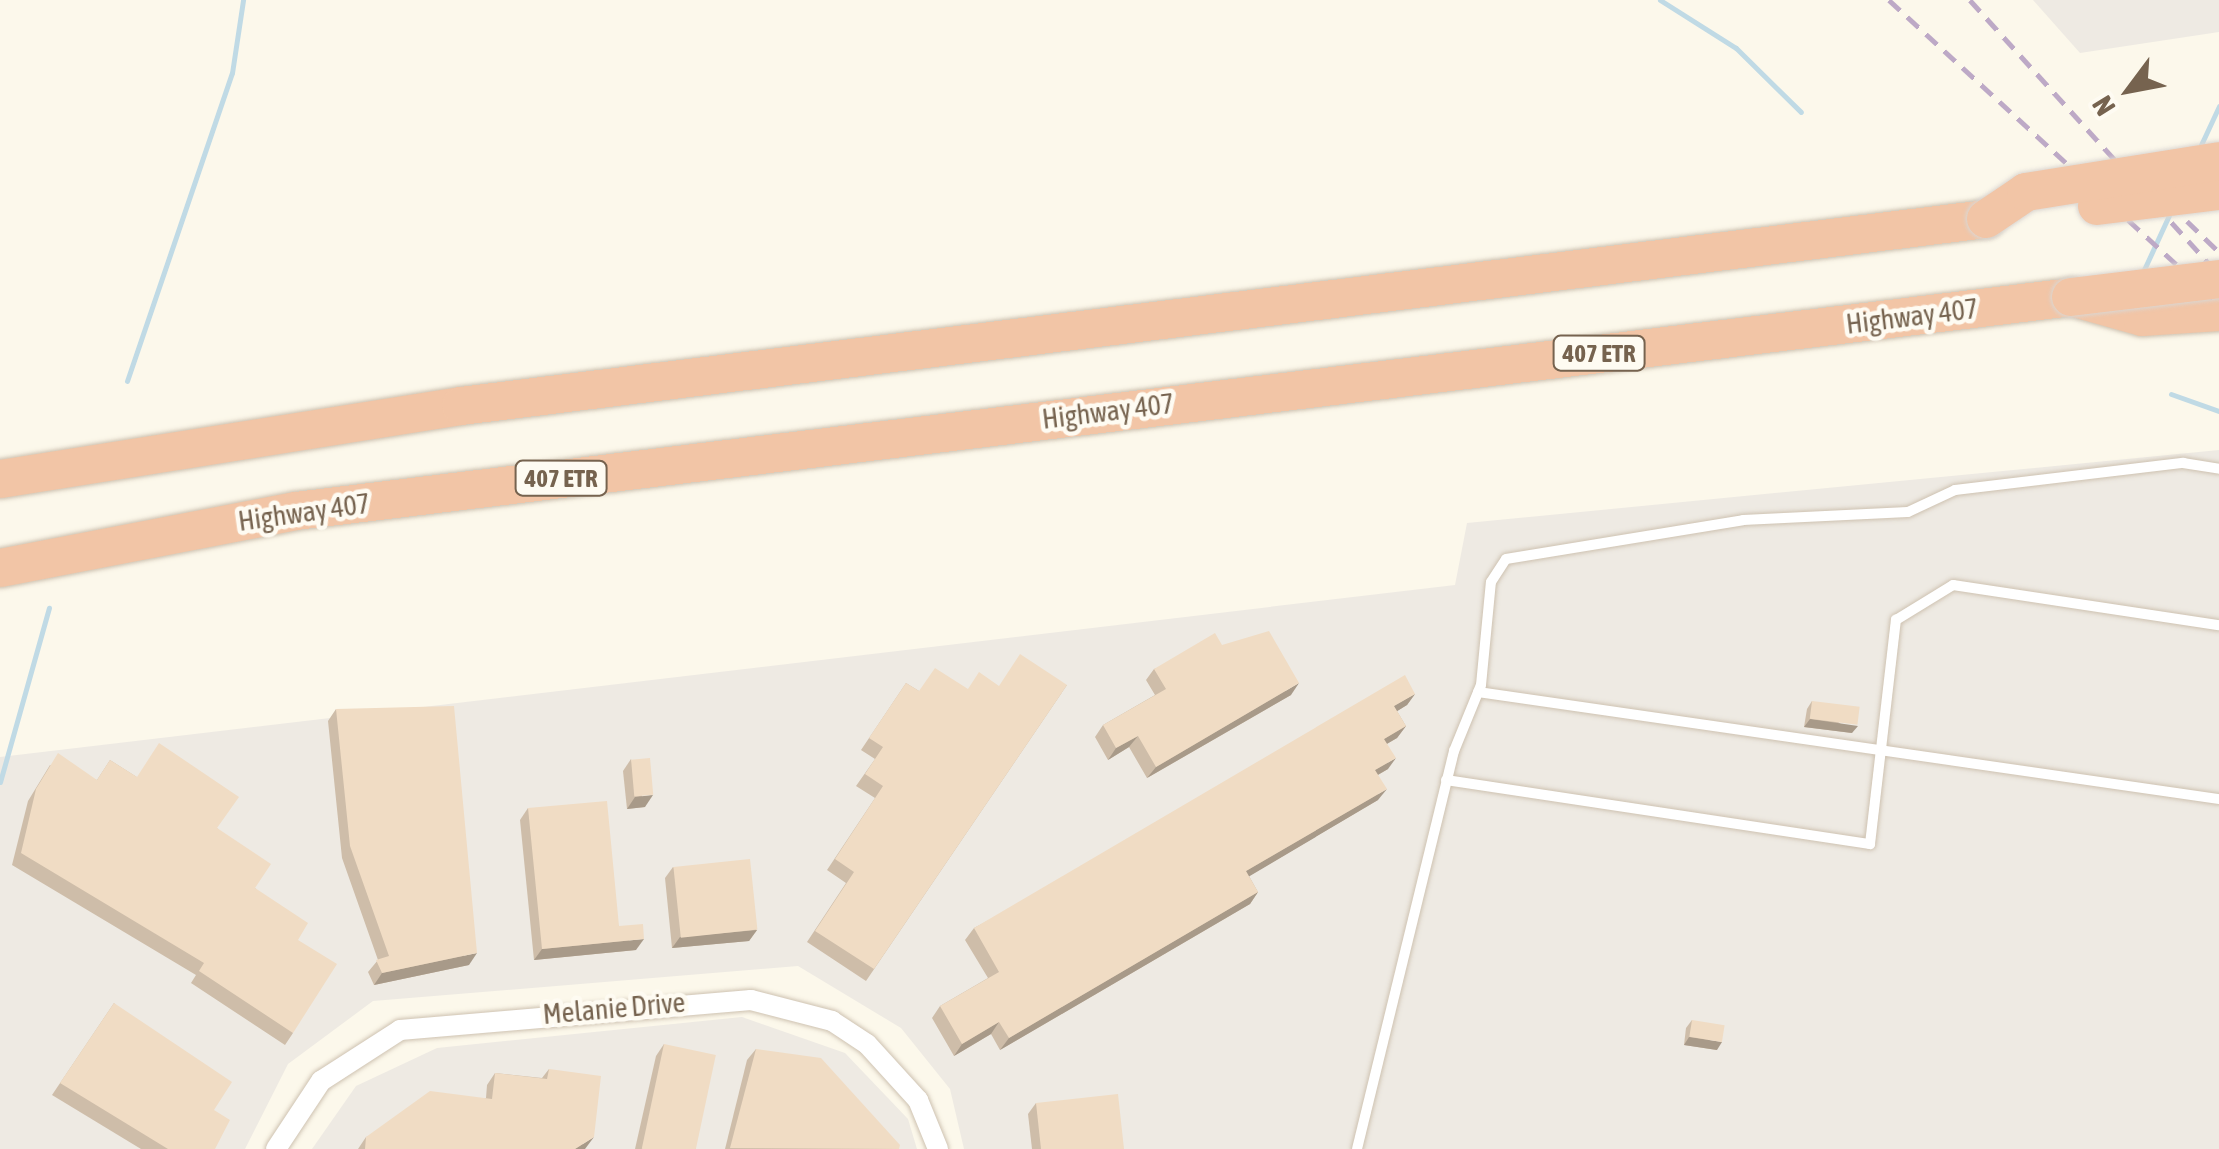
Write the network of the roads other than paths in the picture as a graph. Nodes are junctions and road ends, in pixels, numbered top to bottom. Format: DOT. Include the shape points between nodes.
graph roads {
  1 [pos="2219,161"];
  2 [pos="2219,191"];
  3 [pos="1986,219"];
  4 [pos="2219,279"];
  5 [pos="2071,297"];
  6 [pos="2219,312"];
  7 [pos="2219,469"];
  8 [pos="0,479"];
  9 [pos="0,568"];
  10 [pos="2219,624"];
  11 [pos="1478,692"];
  12 [pos="1885,751"];
  13 [pos="1446,780"];
  14 [pos="2219,799"];
  15 [pos="276,1149"];
  16 [pos="938,1149"];
  17 [pos="1357,1149"];
  1 -- 3 [label="highway, bridge" via="2026,192"];
  2 -- 3 [label="highway, bridge"];
  3 -- 8 [label="highway" via="460,406"];
  4 -- 5 [label="highway, Highway 407 / 407 ETR, bridge"];
  5 -- 6 [label="highway" via="2142,317"];
  5 -- 9 [label="highway, Highway 407 / 407 ETR" via="296,511"];
  7 -- 11 [label="lane" via="2183,463 1955,490 1908,512 1743,520 1518,552 1491,582"];
  10 -- 12 [label="lane" via="1953,585 1896,620"];
  11 -- 12 [label="lane"];
  11 -- 13 [label="lane"];
  12 -- 13 [label="lane" via="1870,844"];
  12 -- 14 [label="lane"];
  13 -- 17 [label="lane"];
  15 -- 16 [label="street, Melanie Drive" via="321,1082 400,1030 751,1000 832,1021 867,1044 918,1100"];
}
